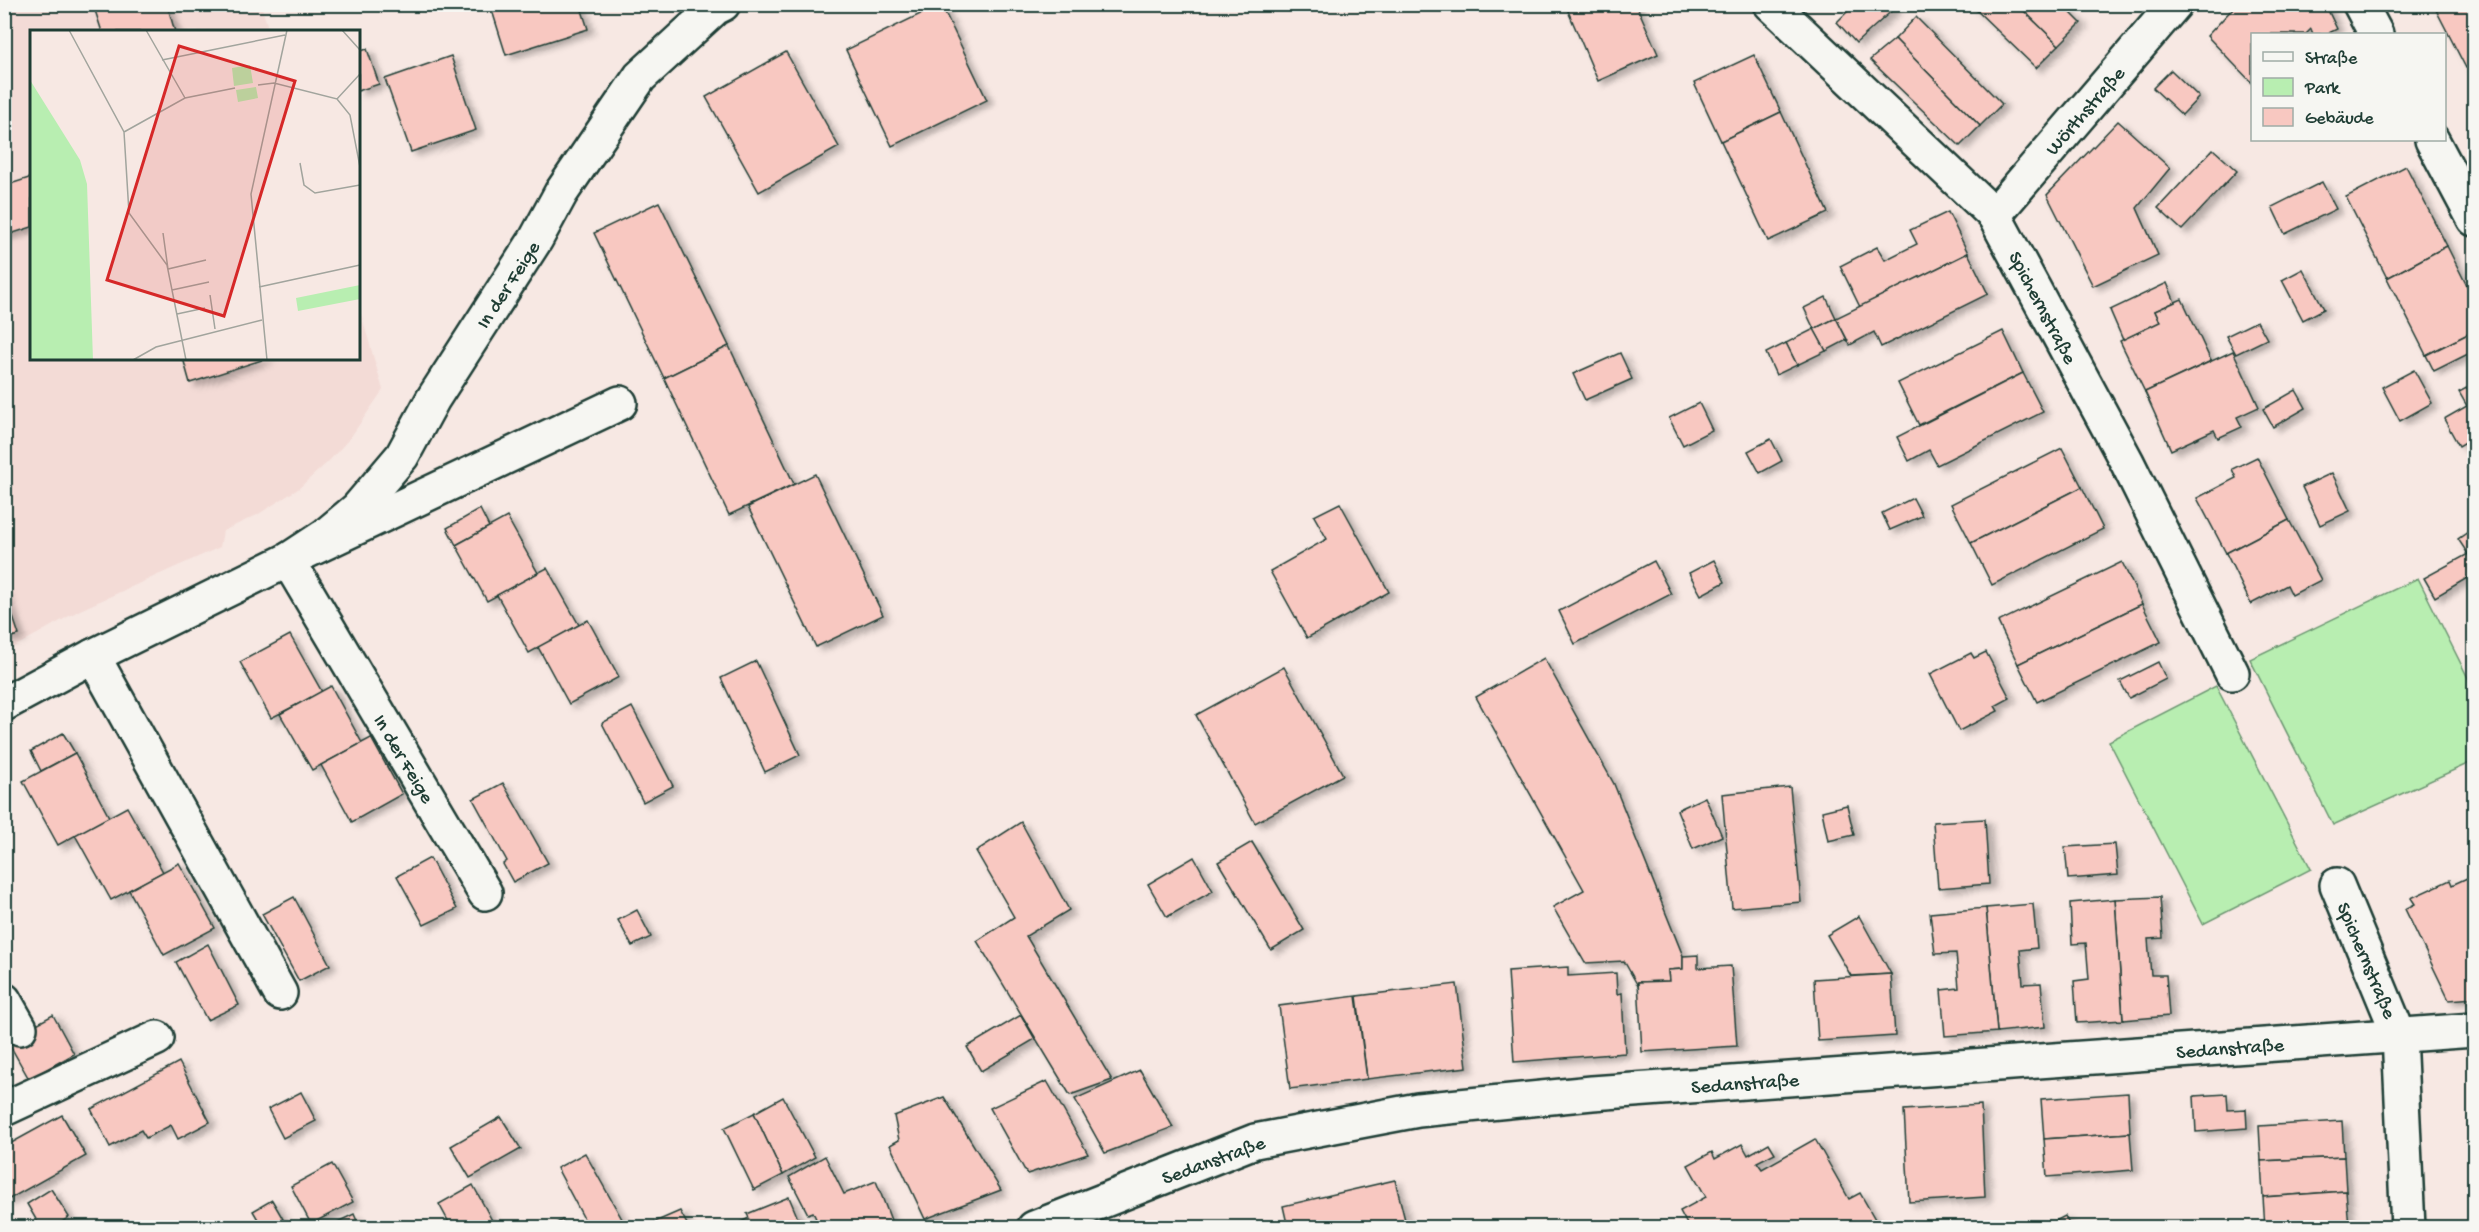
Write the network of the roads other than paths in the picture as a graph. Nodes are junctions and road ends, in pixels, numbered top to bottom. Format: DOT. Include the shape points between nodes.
graph roads {
  1 [pos="723,4"];
  2 [pos="1772,4"];
  3 [pos="2175,4"];
  4 [pos="2360,4"];
  5 [pos="2375,33"];
  6 [pos="2433,141"];
  7 [pos="1994,215"];
  8 [pos="2475,219"];
  9 [pos="621,403"];
  10 [pos="288,560"];
  11 [pos="93,656"];
  12 [pos="2232,673"];
  13 [pos="4,704"];
  14 [pos="2337,885"];
  15 [pos="485,893"];
  16 [pos="280,993"];
  17 [pos="4,1000"];
  18 [pos="20,1028"];
  19 [pos="2475,1030"];
  20 [pos="2399,1035"];
  21 [pos="157,1038"];
  22 [pos="4,1109"];
  23 [pos="1039,1227"];
  24 [pos="2408,1227"];
  1 -- 10 [label="street, In der Feige" via="640,76 561,193 402,456 357,509"];
  2 -- 7 [label="street, Spichernstraße"];
  3 -- 7 [label="street, Wörthstraße"];
  4 -- 5 [label="street"];
  6 -- 8 [label="street"];
  7 -- 12 [label="street, Spichernstraße" via="2127,462"];
  9 -- 10 [label="street, In der Feige"];
  10 -- 11 [label="street, In der Feige"];
  10 -- 15 [label="street, In der Feige"];
  11 -- 13 [label="street, In der Feige"];
  11 -- 16 [label="street"];
  14 -- 20 [label="street, Spichernstraße"];
  17 -- 18 [label="street"];
  19 -- 20 [label="street, Sedanstraße"];
  20 -- 23 [label="street, Sedanstraße" via="1604,1092 1418,1110 1255,1141"];
  20 -- 24 [label="street, Spichernstraße"];
  21 -- 22 [label="street"];
}
